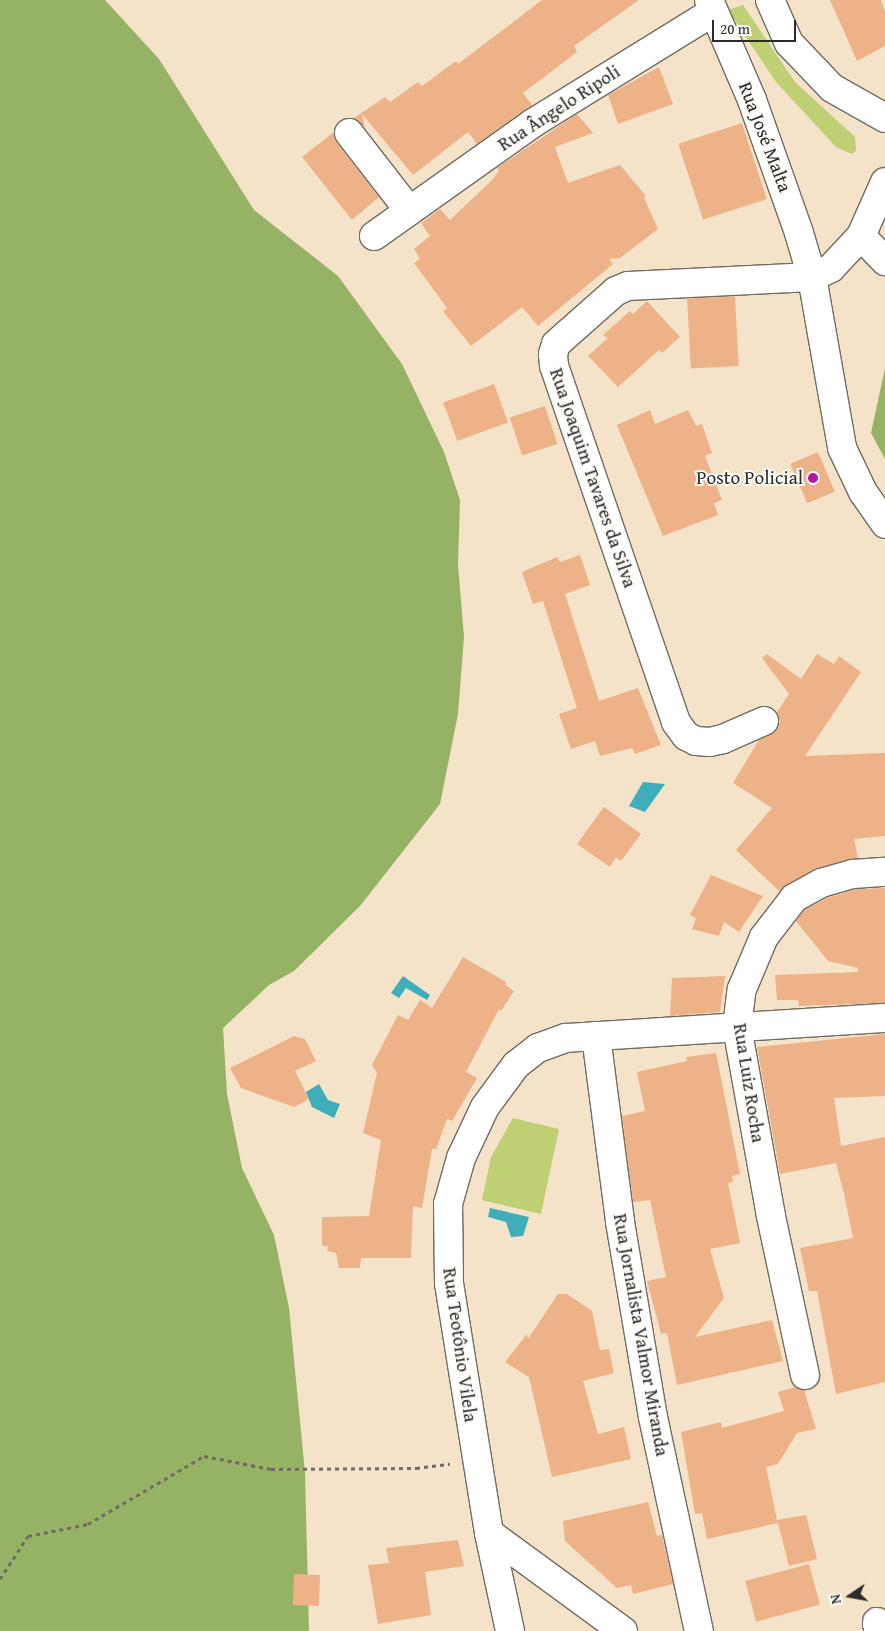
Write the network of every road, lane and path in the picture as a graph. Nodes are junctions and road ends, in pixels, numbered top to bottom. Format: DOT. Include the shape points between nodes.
graph roads {
  1 [pos="774,1"];
  2 [pos="711,6"];
  3 [pos="885,118"];
  4 [pos="349,133"];
  5 [pos="885,182"];
  6 [pos="408,209"];
  7 [pos="374,236"];
  8 [pos="861,236"];
  9 [pos="885,261"];
  10 [pos="812,277"];
  11 [pos="885,524"];
  12 [pos="764,721"];
  13 [pos="885,872"];
  14 [pos="885,1018"];
  15 [pos="737,1027"];
  16 [pos="596,1036"];
  17 [pos="805,1375"];
  18 [pos="476,1460"];
  19 [pos="489,1533"];
  20 [pos="0,1579"];
  21 [pos="510,1631"];
  22 [pos="623,1631"];
  23 [pos="699,1631"];
  1 -- 3 [label="street" via="789,43 832,88"];
  2 -- 6 [label="street, Rua Ângelo Ripoli"];
  2 -- 10 [label="street, Rua José Malta" via="756,108 788,195"];
  4 -- 6 [label="street"];
  5 -- 8 [label="street"];
  6 -- 7 [label="street, Rua Ângelo Ripoli"];
  8 -- 9 [label="street"];
  8 -- 10 [label="street" via="831,268"];
  10 -- 11 [label="street, Rua José Malta" via="842,448 862,492"];
  10 -- 12 [label="street, Rua Joaquim Tavares da Silva" via="628,286 616,291 556,344 553,354 554,366 676,722 686,736 710,742"];
  13 -- 15 [label="street, Rua Luiz Rocha" via="853,874 821,883 794,898 764,937 750,963 742,989"];
  14 -- 15 [label="street, Rua Teotônio Vilela"];
  15 -- 16 [label="street, Rua Teotônio Vilela"];
  15 -- 17 [label="street, Rua Luiz Rocha" via="771,1216"];
  16 -- 18 [label="street, Rua Teotônio Vilela" via="566,1038 538,1048 516,1065 485,1107 461,1158 448,1204 449,1283"];
  16 -- 23 [label="street, Rua Jornalista Valmor Miranda" via="620,1222 653,1416"];
  18 -- 19 [label="street, Rua Teotônio Vilela"];
  18 -- 20 [label="path" via="416,1468 271,1469 204,1456 88,1524 28,1536"];
  19 -- 21 [label="street, Rua Teotônio Vilela"];
  19 -- 22 [label="street"];
}
